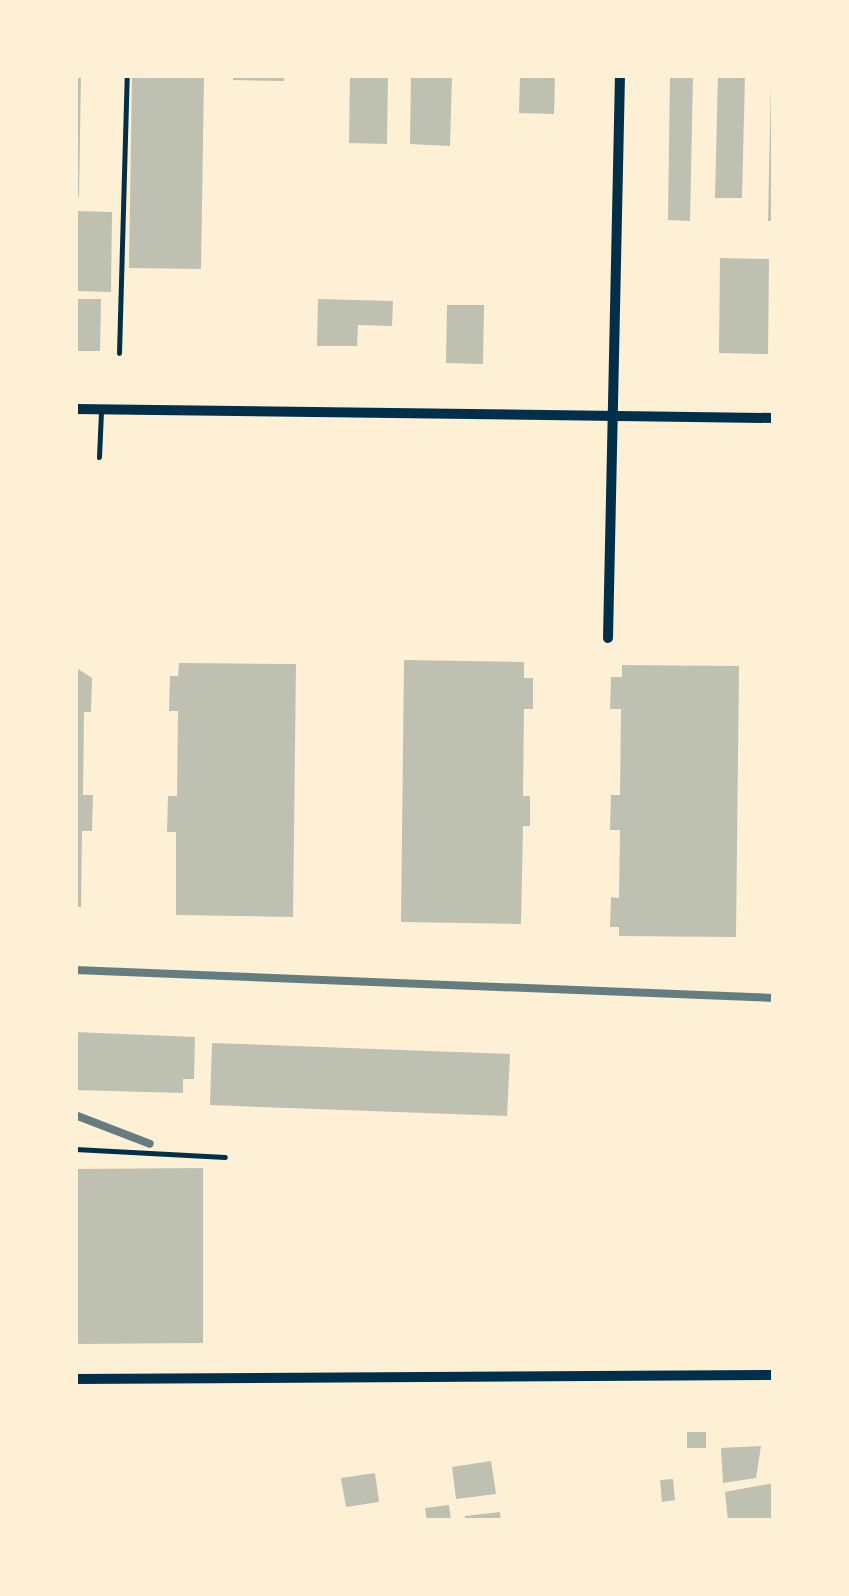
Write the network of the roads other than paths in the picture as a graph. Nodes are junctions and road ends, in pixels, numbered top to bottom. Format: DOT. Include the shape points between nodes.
graph roads {
  1 [pos="126,75"];
  2 [pos="620,75"];
  3 [pos="119,353"];
  4 [pos="75,409"];
  5 [pos="101,409"];
  6 [pos="616,416"];
  7 [pos="774,418"];
  8 [pos="99,457"];
  9 [pos="608,638"];
  10 [pos="75,1149"];
  11 [pos="225,1156"];
  12 [pos="774,1375"];
  13 [pos="75,1379"];
  1 -- 3 [label="lane"];
  2 -- 6 [label="street"];
  4 -- 5 [label="street"];
  5 -- 6 [label="street"];
  5 -- 8 [label="lane"];
  6 -- 7 [label="street"];
  6 -- 9 [label="street"];
  10 -- 11 [label="lane"];
  12 -- 13 [label="street"];
}
